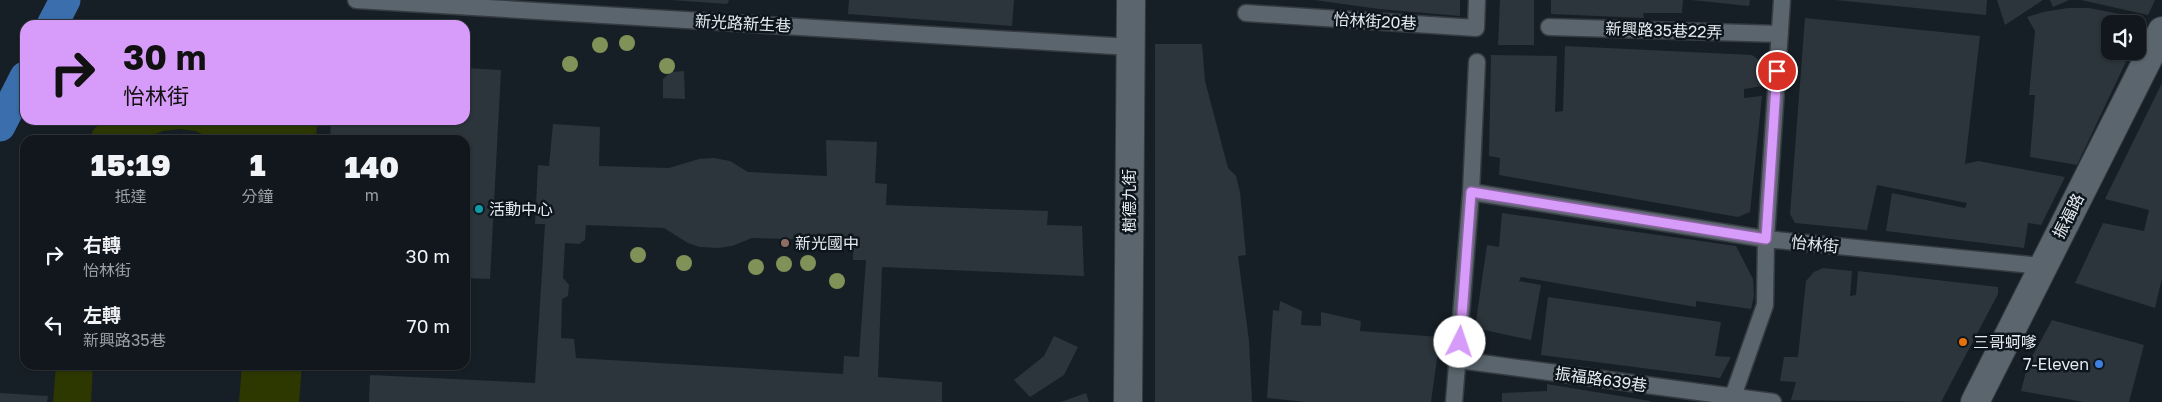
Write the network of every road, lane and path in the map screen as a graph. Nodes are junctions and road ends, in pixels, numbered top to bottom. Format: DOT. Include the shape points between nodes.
graph roads {
  1 [pos="356,0"];
  2 [pos="1131,0"];
  3 [pos="1477,0"];
  4 [pos="1782,0"];
  5 [pos="439,2"];
  6 [pos="1246,13"];
  7 [pos="1549,27"];
  8 [pos="2162,31"];
  9 [pos="1780,34"];
  10 [pos="1130,47"];
  11 [pos="1477,62"];
  12 [pos="1471,192"];
  13 [pos="1766,239"];
  14 [pos="2042,266"];
  15 [pos="1459,360"];
  16 [pos="1732,400"];
  17 [pos="1128,402"];
  18 [pos="1454,402"];
  19 [pos="1773,402"];
  20 [pos="1975,402"];
  1 -- 5 [label="lane, 新光路新生巷"];
  2 -- 10 [label="street, 樹德九街"];
  3 -- 6 [label="lane, 怡林街20巷" via="1476,28"];
  4 -- 9 [label="lane"];
  5 -- 10 [label="lane, 新光路新生巷"];
  7 -- 9 [label="lane, 新興路35巷22弄"];
  8 -- 14 [label="street, 振福路"];
  9 -- 13 [label="lane"];
  10 -- 17 [label="street, 樹德九街"];
  11 -- 12 [label="lane"];
  12 -- 13 [label="lane, 怡林街"];
  12 -- 15 [label="lane"];
  13 -- 14 [label="lane, 怡林街"];
  13 -- 16 [label="lane" via="1765,304"];
  14 -- 20 [label="street, 振福路"];
  15 -- 16 [label="lane, 振福路639巷"];
  15 -- 18 [label="lane"];
  16 -- 19 [label="lane, 振福路639巷"];
}
